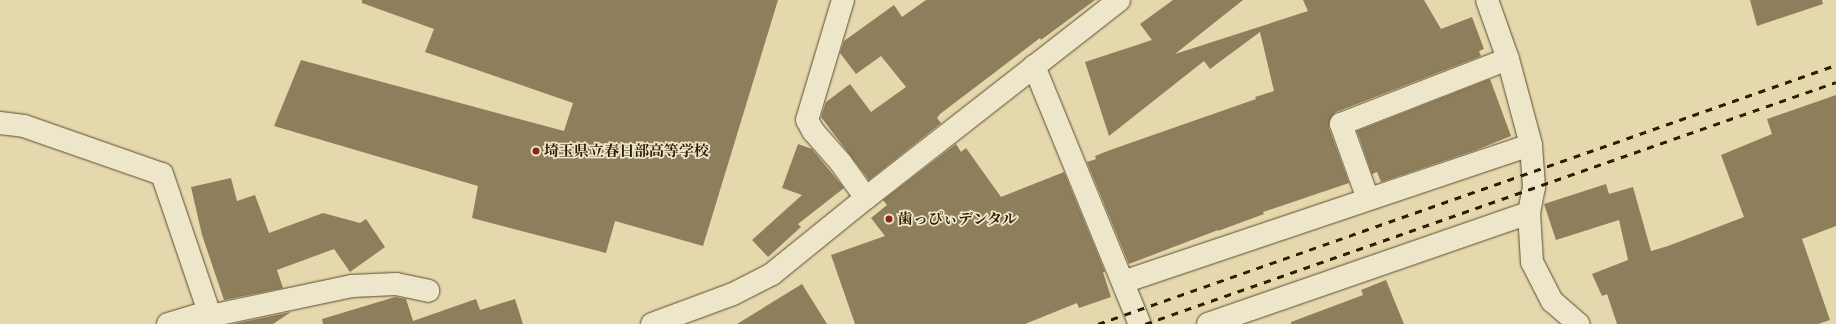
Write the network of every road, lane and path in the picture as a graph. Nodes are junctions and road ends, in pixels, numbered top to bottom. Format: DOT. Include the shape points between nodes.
graph roads {
  1 [pos="843,0"];
  2 [pos="1119,0"];
  3 [pos="1487,0"];
  4 [pos="1508,59"];
  5 [pos="1034,66"];
  6 [pos="0,123"];
  7 [pos="24,126"];
  8 [pos="0,138"];
  9 [pos="1531,144"];
  10 [pos="866,198"];
  11 [pos="1368,199"];
  12 [pos="1529,213"];
  13 [pos="1123,282"];
  14 [pos="428,291"];
  15 [pos="210,317"];
  16 [pos="168,324"];
  17 [pos="652,324"];
  18 [pos="1140,324"];
  19 [pos="1208,324"];
  20 [pos="1578,324"];
  1 -- 10 [label="street" via="807,120"];
  2 -- 5 [label="street"];
  3 -- 4 [label="street"];
  4 -- 9 [label="street"];
  4 -- 11 [label="street" via="1341,124"];
  5 -- 10 [label="street"];
  5 -- 13 [label="street"];
  6 -- 7 [label="street"];
  7 -- 8 [label="street"];
  7 -- 15 [label="street" via="162,174"];
  9 -- 11 [label="street"];
  9 -- 12 [label="street" via="1534,187"];
  10 -- 17 [label="street" via="772,274 733,294"];
  11 -- 13 [label="street"];
  12 -- 19 [label="street"];
  12 -- 20 [label="street" via="1532,262 1552,301"];
  13 -- 18 [label="street"];
  14 -- 15 [label="street" via="396,284 352,286"];
  15 -- 16 [label="street"];
}
